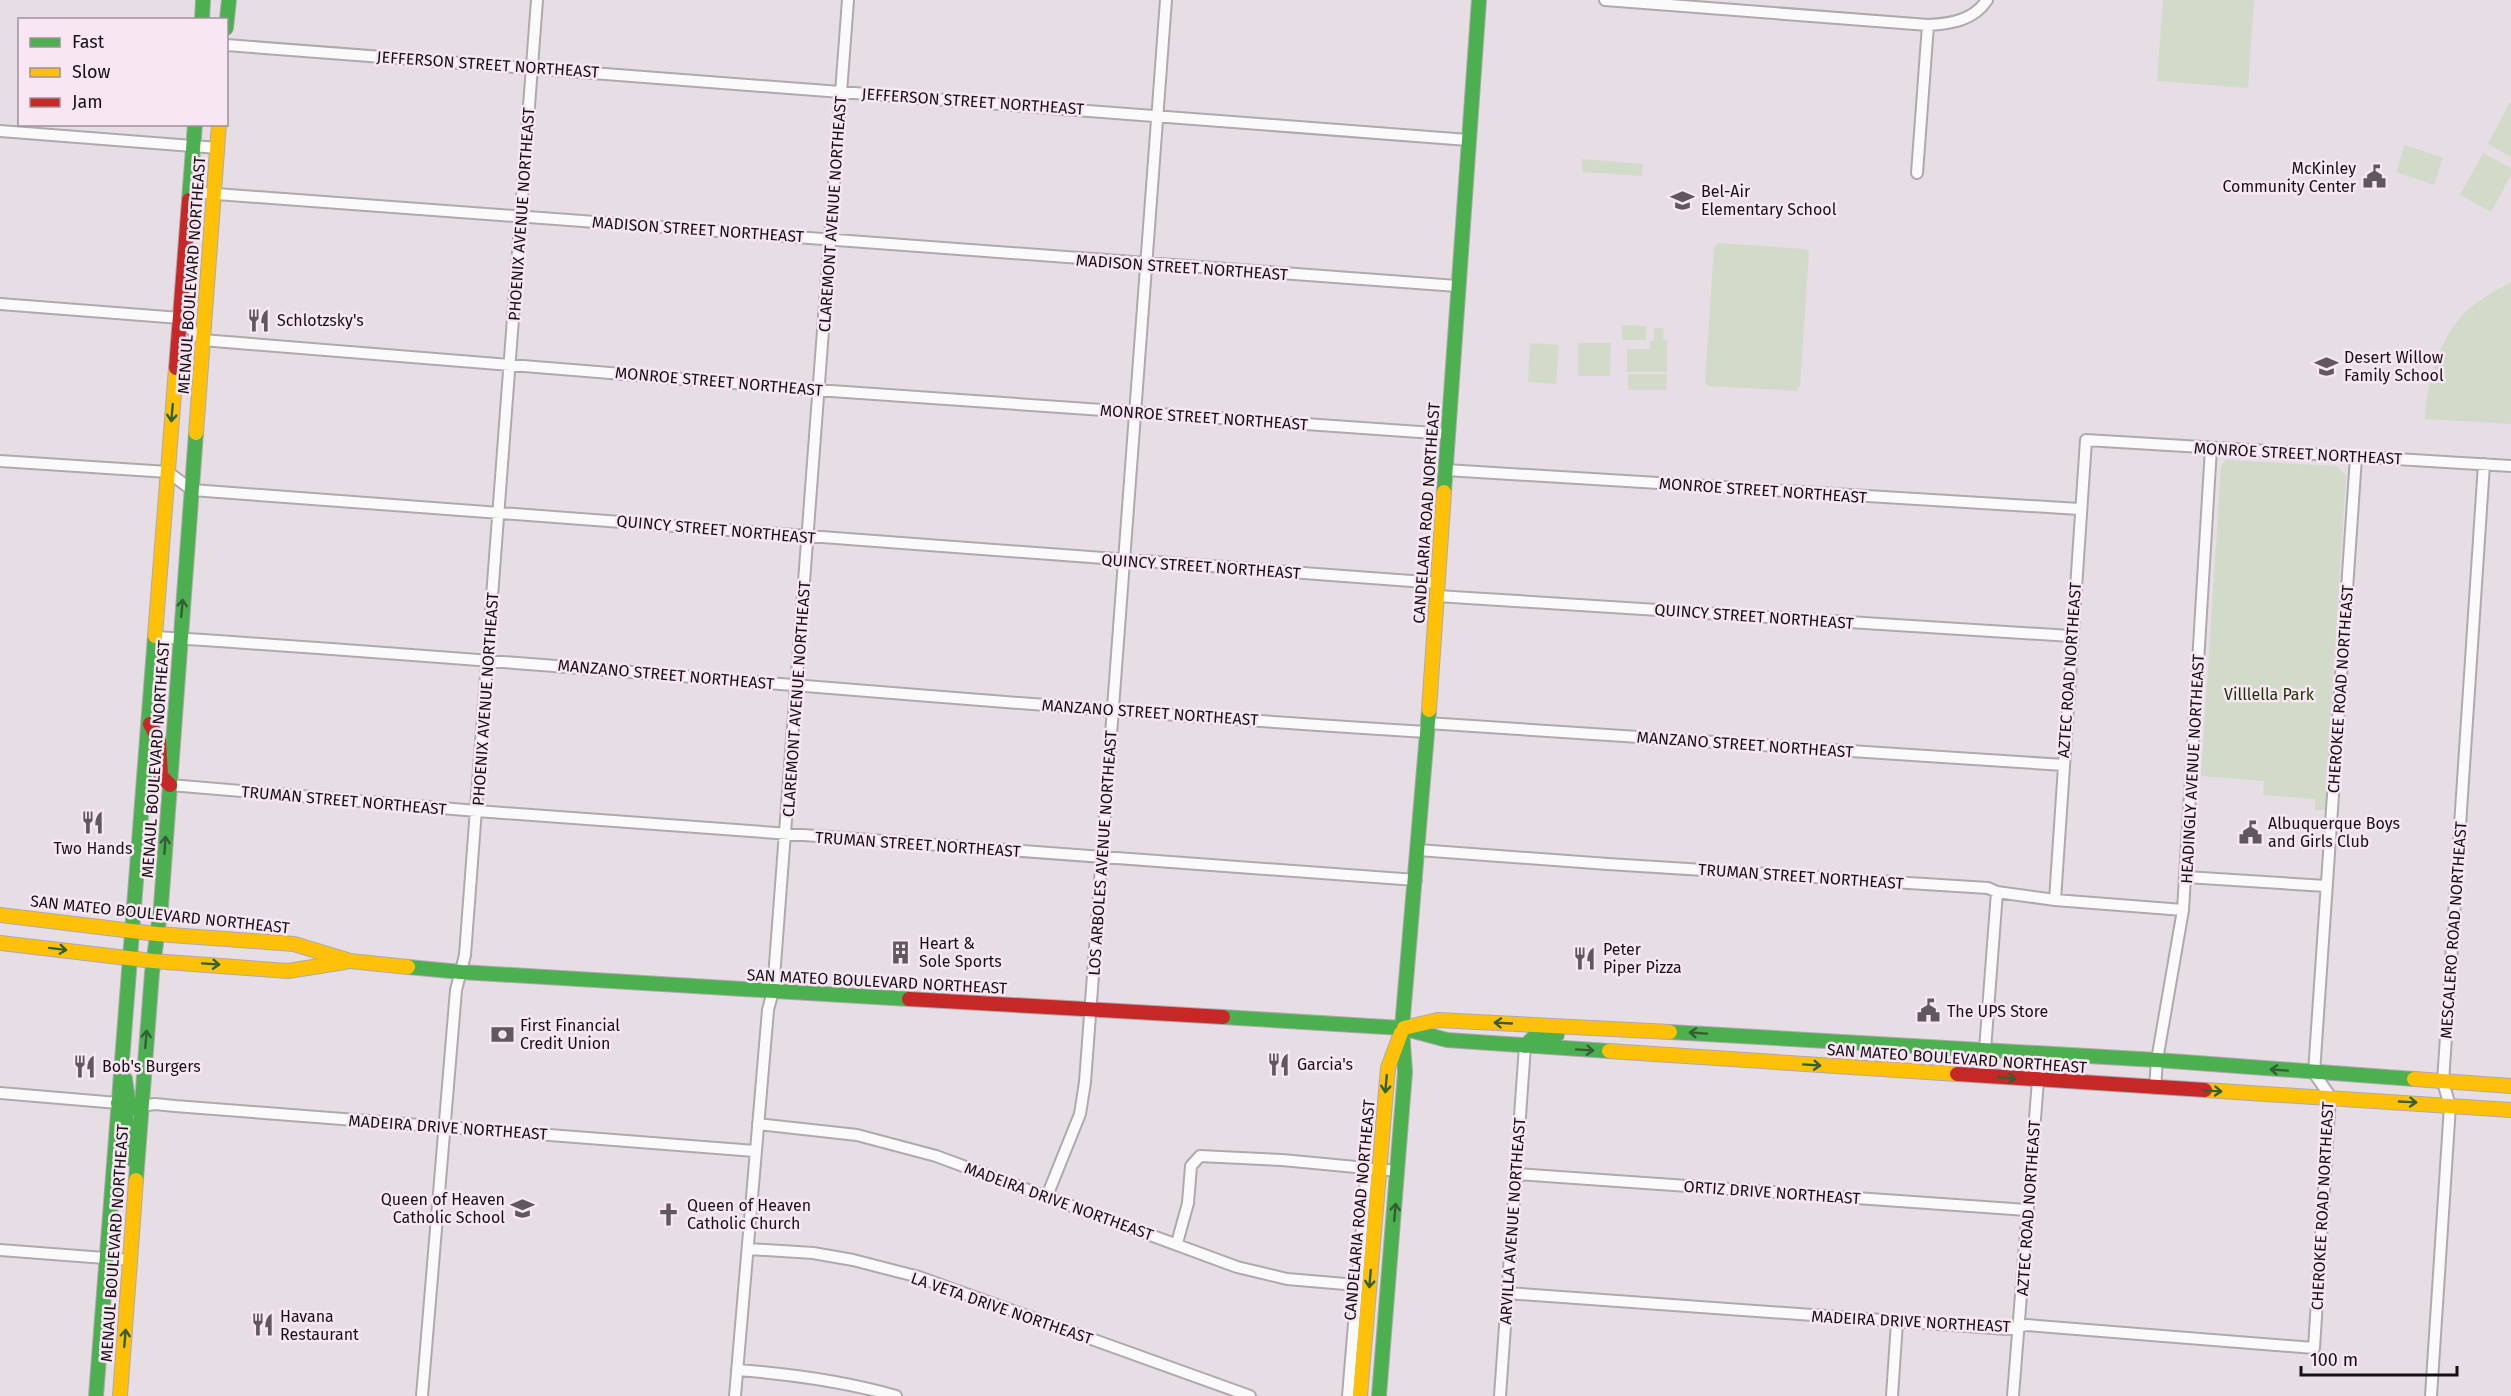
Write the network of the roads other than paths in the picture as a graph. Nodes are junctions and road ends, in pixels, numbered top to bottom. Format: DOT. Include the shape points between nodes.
graph roads {
  1 [pos="203,0"];
  2 [pos="229,0"];
  3 [pos="537,0"];
  4 [pos="848,0"];
  5 [pos="1166,0"];
  6 [pos="1479,0"];
  7 [pos="1605,0"];
  8 [pos="1987,0"];
  9 [pos="202,18"];
  10 [pos="227,18"];
  11 [pos="1928,25"];
  12 [pos="228,45"];
  13 [pos="532,67"];
  14 [pos="841,90"];
  15 [pos="1157,115"];
  16 [pos="195,126"];
  17 [pos="219,126"];
  18 [pos="0,131"];
  19 [pos="1468,140"];
  20 [pos="194,146"];
  21 [pos="218,148"];
  22 [pos="1917,173"];
  23 [pos="190,192"];
  24 [pos="214,194"];
  25 [pos="521,216"];
  26 [pos="831,239"];
  27 [pos="1145,264"];
  28 [pos="1457,286"];
  29 [pos="0,304"];
  30 [pos="180,318"];
  31 [pos="202,340"];
  32 [pos="510,364"];
  33 [pos="819,390"];
  34 [pos="1134,412"];
  35 [pos="1448,435"];
  36 [pos="2086,440"];
  37 [pos="2211,447"];
  38 [pos="2356,457"];
  39 [pos="0,461"];
  40 [pos="2484,464"];
  41 [pos="2511,466"];
  42 [pos="1446,470"];
  43 [pos="168,472"];
  44 [pos="192,490"];
  45 [pos="2079,509"];
  46 [pos="499,511"];
  47 [pos="808,537"];
  48 [pos="1122,560"];
  49 [pos="1437,589"];
  50 [pos="2071,636"];
  51 [pos="156,637"];
  52 [pos="179,639"];
  53 [pos="488,659"];
  54 [pos="798,686"];
  55 [pos="1113,710"];
  56 [pos="150,722"];
  57 [pos="1427,727"];
  58 [pos="2064,765"];
  59 [pos="170,785"];
  60 [pos="477,811"];
  61 [pos="785,834"];
  62 [pos="1418,850"];
  63 [pos="1101,857"];
  64 [pos="2186,877"];
  65 [pos="1416,880"];
  66 [pos="2326,886"];
  67 [pos="1997,892"];
  68 [pos="2055,900"];
  69 [pos="2183,910"];
  70 [pos="0,915"];
  71 [pos="133,930"];
  72 [pos="157,934"];
  73 [pos="0,943"];
  74 [pos="130,958"];
  75 [pos="153,961"];
  76 [pos="350,961"];
  77 [pos="461,972"];
  78 [pos="773,991"];
  79 [pos="1090,1010"];
  80 [pos="1402,1028"];
  81 [pos="1642,1030"];
  82 [pos="1525,1046"];
  83 [pos="1986,1052"];
  84 [pos="2040,1055"];
  85 [pos="122,1059"];
  86 [pos="2157,1060"];
  87 [pos="2314,1072"];
  88 [pos="1983,1076"];
  89 [pos="2038,1079"];
  90 [pos="2443,1082"];
  91 [pos="2511,1086"];
  92 [pos="2155,1088"];
  93 [pos="0,1093"];
  94 [pos="2330,1096"];
  95 [pos="118,1103"];
  96 [pos="2450,1106"];
  97 [pos="141,1107"];
  98 [pos="2511,1110"];
  99 [pos="758,1124"];
  100 [pos="445,1127"];
  101 [pos="755,1151"];
  102 [pos="1373,1168"];
  103 [pos="1398,1171"];
  104 [pos="1516,1174"];
  105 [pos="136,1184"];
  106 [pos="1047,1196"];
  107 [pos="2027,1210"];
  108 [pos="1177,1243"];
  109 [pos="748,1249"];
  110 [pos="0,1250"];
  111 [pos="108,1257"];
  112 [pos="131,1260"];
  113 [pos="1357,1285"];
  114 [pos="1507,1293"];
  115 [pos="1898,1322"];
  116 [pos="2019,1327"];
  117 [pos="2314,1348"];
  118 [pos="737,1370"];
  119 [pos="96,1396"];
  120 [pos="120,1396"];
  121 [pos="422,1396"];
  122 [pos="735,1396"];
  123 [pos="896,1396"];
  124 [pos="1250,1396"];
  125 [pos="1348,1396"];
  126 [pos="1360,1396"];
  127 [pos="1379,1396"];
  128 [pos="1500,1396"];
  129 [pos="1892,1396"];
  130 [pos="2013,1396"];
  131 [pos="2431,1396"];
  1 -- 9 [label="main road"];
  2 -- 10 [label="main road"];
  3 -- 13 [label="street, PHOENIX AVENUE NORTHEAST"];
  4 -- 14 [label="street, CLAREMONT AVENUE NORTHEAST"];
  5 -- 15 [label="street, LOS ARBOLES AVENUE NORTHEAST"];
  6 -- 19 [label="main road, CANDELARIA ROAD NORTHEAST"];
  7 -- 11 [label="street"];
  8 -- 11 [label="street" via="1972,15"];
  11 -- 22 [label="street"];
  12 -- 13 [label="street, JEFFERSON STREET NORTHEAST"];
  13 -- 14 [label="street, JEFFERSON STREET NORTHEAST"];
  13 -- 25 [label="street, PHOENIX AVENUE NORTHEAST"];
  14 -- 15 [label="street, JEFFERSON STREET NORTHEAST"];
  14 -- 26 [label="street, CLAREMONT AVENUE NORTHEAST"];
  15 -- 19 [label="street, JEFFERSON STREET NORTHEAST"];
  15 -- 27 [label="street, LOS ARBOLES AVENUE NORTHEAST"];
  16 -- 20 [label="main road, MENAUL BOULEVARD NORTHEAST"];
  17 -- 21 [label="main road, MENAUL BOULEVARD NORTHEAST"];
  18 -- 20 [label="street"];
  19 -- 28 [label="main road, CANDELARIA ROAD NORTHEAST"];
  20 -- 21 [label="street"];
  20 -- 23 [label="main road, MENAUL BOULEVARD NORTHEAST"];
  21 -- 24 [label="main road, MENAUL BOULEVARD NORTHEAST"];
  23 -- 24 [label="street, MADISON STREET NORTHEAST"];
  23 -- 30 [label="main road, MENAUL BOULEVARD NORTHEAST"];
  24 -- 25 [label="street, MADISON STREET NORTHEAST"];
  24 -- 31 [label="main road, MENAUL BOULEVARD NORTHEAST"];
  25 -- 26 [label="street, MADISON STREET NORTHEAST"];
  25 -- 32 [label="street, PHOENIX AVENUE NORTHEAST"];
  26 -- 27 [label="street, MADISON STREET NORTHEAST"];
  26 -- 33 [label="street, CLAREMONT AVENUE NORTHEAST"];
  27 -- 28 [label="street, MADISON STREET NORTHEAST"];
  27 -- 34 [label="street, LOS ARBOLES AVENUE NORTHEAST"];
  28 -- 35 [label="main road, CANDELARIA ROAD NORTHEAST"];
  29 -- 30 [label="street"];
  30 -- 31 [label="street"];
  30 -- 43 [label="main road, MENAUL BOULEVARD NORTHEAST, one-way"];
  31 -- 32 [label="street, MONROE STREET NORTHEAST"];
  31 -- 44 [label="main road, MENAUL BOULEVARD NORTHEAST"];
  32 -- 33 [label="street, MONROE STREET NORTHEAST"];
  32 -- 46 [label="street, PHOENIX AVENUE NORTHEAST"];
  33 -- 34 [label="street, MONROE STREET NORTHEAST"];
  33 -- 47 [label="street, CLAREMONT AVENUE NORTHEAST"];
  34 -- 35 [label="street, MONROE STREET NORTHEAST"];
  34 -- 48 [label="street, LOS ARBOLES AVENUE NORTHEAST"];
  35 -- 42 [label="main road, CANDELARIA ROAD NORTHEAST"];
  36 -- 37 [label="street, MONROE STREET NORTHEAST"];
  36 -- 45 [label="street, AZTEC ROAD NORTHEAST"];
  37 -- 38 [label="street, MONROE STREET NORTHEAST"];
  37 -- 64 [label="street, HEADINGLY AVENUE NORTHEAST"];
  38 -- 40 [label="street, MONROE STREET NORTHEAST"];
  38 -- 66 [label="street, CHEROKEE ROAD NORTHEAST"];
  39 -- 43 [label="street"];
  40 -- 41 [label="street, MONROE STREET NORTHEAST"];
  40 -- 90 [label="street, MESCALERO ROAD NORTHEAST"];
  42 -- 45 [label="street, MONROE STREET NORTHEAST"];
  42 -- 49 [label="main road, CANDELARIA ROAD NORTHEAST"];
  43 -- 44 [label="street"];
  43 -- 51 [label="main road, MENAUL BOULEVARD NORTHEAST"];
  44 -- 46 [label="street, QUINCY STREET NORTHEAST"];
  52 -- 44 [label="main road, MENAUL BOULEVARD NORTHEAST, one-way"];
  45 -- 50 [label="street, AZTEC ROAD NORTHEAST"];
  46 -- 47 [label="street, QUINCY STREET NORTHEAST"];
  46 -- 53 [label="street, PHOENIX AVENUE NORTHEAST"];
  47 -- 48 [label="street, QUINCY STREET NORTHEAST"];
  47 -- 54 [label="street, CLAREMONT AVENUE NORTHEAST"];
  48 -- 49 [label="street, QUINCY STREET NORTHEAST"];
  48 -- 55 [label="street, LOS ARBOLES AVENUE NORTHEAST"];
  49 -- 50 [label="street, QUINCY STREET NORTHEAST"];
  49 -- 57 [label="main road, CANDELARIA ROAD NORTHEAST"];
  50 -- 58 [label="street, AZTEC ROAD NORTHEAST"];
  51 -- 52 [label="street, MANZANO STREET NORTHEAST"];
  51 -- 56 [label="main road, MENAUL BOULEVARD NORTHEAST"];
  52 -- 53 [label="street, MANZANO STREET NORTHEAST"];
  52 -- 59 [label="main road, MENAUL BOULEVARD NORTHEAST"];
  53 -- 54 [label="street, MANZANO STREET NORTHEAST"];
  53 -- 60 [label="street, PHOENIX AVENUE NORTHEAST"];
  54 -- 55 [label="street, MANZANO STREET NORTHEAST"];
  54 -- 61 [label="street, CLAREMONT AVENUE NORTHEAST"];
  55 -- 57 [label="street, MANZANO STREET NORTHEAST"];
  55 -- 63 [label="street, LOS ARBOLES AVENUE NORTHEAST"];
  56 -- 59 [label="main road" via="160,743 159,770 163,781"];
  56 -- 71 [label="main road, MENAUL BOULEVARD NORTHEAST"];
  57 -- 58 [label="street, MANZANO STREET NORTHEAST"];
  57 -- 62 [label="main road, CANDELARIA ROAD NORTHEAST"];
  58 -- 68 [label="street, AZTEC ROAD NORTHEAST"];
  59 -- 60 [label="street, TRUMAN STREET NORTHEAST"];
  72 -- 59 [label="main road, MENAUL BOULEVARD NORTHEAST, one-way"];
  60 -- 61 [label="street, TRUMAN STREET NORTHEAST"];
  60 -- 77 [label="street, PHOENIX AVENUE NORTHEAST"];
  61 -- 63 [label="street, TRUMAN STREET NORTHEAST"];
  61 -- 78 [label="street, CLAREMONT AVENUE NORTHEAST"];
  62 -- 65 [label="main road, CANDELARIA ROAD NORTHEAST"];
  62 -- 67 [label="street, TRUMAN STREET NORTHEAST" via="1989,888"];
  63 -- 65 [label="street, TRUMAN STREET NORTHEAST"];
  63 -- 79 [label="street, LOS ARBOLES AVENUE NORTHEAST"];
  64 -- 66 [label="street"];
  64 -- 69 [label="street, HEADINGLY AVENUE NORTHEAST"];
  65 -- 80 [label="main road, CANDELARIA ROAD NORTHEAST"];
  66 -- 87 [label="street, CHEROKEE ROAD NORTHEAST"];
  67 -- 68 [label="street, TRUMAN STREET NORTHEAST"];
  67 -- 83 [label="street"];
  68 -- 69 [label="street, TRUMAN STREET NORTHEAST"];
  69 -- 86 [label="street, HEADINGLY AVENUE NORTHEAST"];
  70 -- 71 [label="main road, SAN MATEO BOULEVARD NORTHEAST"];
  71 -- 72 [label="main road, SAN MATEO BOULEVARD NORTHEAST"];
  71 -- 74 [label="main road, MENAUL BOULEVARD NORTHEAST"];
  72 -- 75 [label="main road, MENAUL BOULEVARD NORTHEAST"];
  72 -- 76 [label="main road, SAN MATEO BOULEVARD NORTHEAST" via="294,944"];
  73 -- 74 [label="main road, SAN MATEO BOULEVARD NORTHEAST, one-way"];
  74 -- 75 [label="main road, SAN MATEO BOULEVARD NORTHEAST"];
  74 -- 85 [label="main road, MENAUL BOULEVARD NORTHEAST"];
  75 -- 76 [label="main road, SAN MATEO BOULEVARD NORTHEAST, one-way" via="288,971"];
  97 -- 75 [label="main road, MENAUL BOULEVARD NORTHEAST, one-way"];
  76 -- 77 [label="main road, SAN MATEO BOULEVARD NORTHEAST"];
  77 -- 78 [label="main road, SAN MATEO BOULEVARD NORTHEAST"];
  77 -- 100 [label="street, PHOENIX AVENUE NORTHEAST" via="456,990"];
  78 -- 79 [label="main road, SAN MATEO BOULEVARD NORTHEAST"];
  78 -- 99 [label="street, CLAREMONT AVENUE NORTHEAST"];
  79 -- 80 [label="main road, SAN MATEO BOULEVARD NORTHEAST"];
  79 -- 106 [label="street, LOS ARBOLES AVENUE NORTHEAST" via="1080,1114"];
  81 -- 80 [label="main road, SAN MATEO BOULEVARD NORTHEAST, one-way" via="1438,1020"];
  80 -- 82 [label="main road, SAN MATEO BOULEVARD NORTHEAST" via="1447,1040"];
  80 -- 102 [label="main road, CANDELARIA ROAD NORTHEAST, one-way" via="1388,1068"];
  80 -- 103 [label="main road, CANDELARIA ROAD NORTHEAST" via="1405,1072"];
  81 -- 82 [label="main road" via="1604,1037 1541,1034 1529,1038"];
  83 -- 81 [label="main road, SAN MATEO BOULEVARD NORTHEAST, one-way"];
  82 -- 88 [label="main road, SAN MATEO BOULEVARD NORTHEAST, one-way"];
  82 -- 104 [label="street, ARVILLA AVENUE NORTHEAST"];
  83 -- 84 [label="main road, SAN MATEO BOULEVARD NORTHEAST"];
  83 -- 88 [label="street"];
  84 -- 86 [label="main road, SAN MATEO BOULEVARD NORTHEAST"];
  84 -- 89 [label="street, AZTEC ROAD NORTHEAST"];
  85 -- 95 [label="main road, MENAUL BOULEVARD NORTHEAST"];
  85 -- 97 [label="main road" via="128,1100 132,1108"];
  87 -- 86 [label="main road, SAN MATEO BOULEVARD NORTHEAST, one-way"];
  86 -- 92 [label="street, HEADINGLY AVENUE NORTHEAST"];
  87 -- 90 [label="main road, SAN MATEO BOULEVARD NORTHEAST"];
  87 -- 94 [label="street, CHEROKEE ROAD NORTHEAST"];
  88 -- 89 [label="main road, SAN MATEO BOULEVARD NORTHEAST, one-way"];
  89 -- 92 [label="main road, SAN MATEO BOULEVARD NORTHEAST"];
  89 -- 107 [label="street, AZTEC ROAD NORTHEAST"];
  90 -- 91 [label="main road, SAN MATEO BOULEVARD NORTHEAST"];
  90 -- 96 [label="street, MESCALERO ROAD NORTHEAST"];
  92 -- 94 [label="main road, SAN MATEO BOULEVARD NORTHEAST, one-way"];
  93 -- 95 [label="street"];
  94 -- 96 [label="main road, SAN MATEO BOULEVARD NORTHEAST, one-way"];
  94 -- 117 [label="street, CHEROKEE ROAD NORTHEAST"];
  95 -- 105 [label="main road" via="129,1130"];
  95 -- 111 [label="main road, MENAUL BOULEVARD NORTHEAST"];
  96 -- 98 [label="main road, SAN MATEO BOULEVARD NORTHEAST"];
  96 -- 131 [label="street, MESCALERO ROAD NORTHEAST"];
  97 -- 100 [label="street, MADEIRA DRIVE NORTHEAST" via="165,1105"];
  97 -- 105 [label="main road, MENAUL BOULEVARD NORTHEAST"];
  99 -- 101 [label="street, CLAREMONT AVENUE NORTHEAST"];
  99 -- 106 [label="street, MADEIRA DRIVE NORTHEAST" via="856,1135 894,1144"];
  100 -- 101 [label="street, MADEIRA DRIVE NORTHEAST"];
  100 -- 121 [label="street, PHOENIX AVENUE NORTHEAST"];
  101 -- 109 [label="street, CLAREMONT AVENUE NORTHEAST"];
  102 -- 103 [label="street"];
  102 -- 108 [label="street" via="1200,1156 1191,1166 1188,1203"];
  102 -- 113 [label="street"];
  102 -- 126 [label="main road, CANDELARIA ROAD NORTHEAST, one-way"];
  127 -- 103 [label="main road, CANDELARIA ROAD NORTHEAST, one-way"];
  104 -- 107 [label="street, ORTIZ DRIVE NORTHEAST"];
  104 -- 114 [label="street, ARVILLA AVENUE NORTHEAST"];
  105 -- 112 [label="main road, MENAUL BOULEVARD NORTHEAST"];
  106 -- 108 [label="street, MADEIRA DRIVE NORTHEAST"];
  107 -- 116 [label="street, AZTEC ROAD NORTHEAST"];
  108 -- 113 [label="street, MADEIRA DRIVE NORTHEAST" via="1272,1276"];
  109 -- 118 [label="street, CLAREMONT AVENUE NORTHEAST"];
  109 -- 124 [label="street, LA VETA DRIVE NORTHEAST" via="813,1253 910,1275"];
  110 -- 111 [label="street"];
  111 -- 112 [label="street"];
  111 -- 119 [label="main road, MENAUL BOULEVARD NORTHEAST"];
  120 -- 112 [label="main road, MENAUL BOULEVARD NORTHEAST, one-way"];
  113 -- 125 [label="street"];
  114 -- 115 [label="street, MADEIRA DRIVE NORTHEAST"];
  114 -- 128 [label="street, ARVILLA AVENUE NORTHEAST"];
  115 -- 116 [label="street, MADEIRA DRIVE NORTHEAST"];
  115 -- 129 [label="street"];
  116 -- 117 [label="street, MADEIRA DRIVE NORTHEAST"];
  116 -- 130 [label="street, AZTEC ROAD NORTHEAST"];
  118 -- 122 [label="street, CLAREMONT AVENUE NORTHEAST"];
  118 -- 123 [label="street" via="843,1382"];
}
